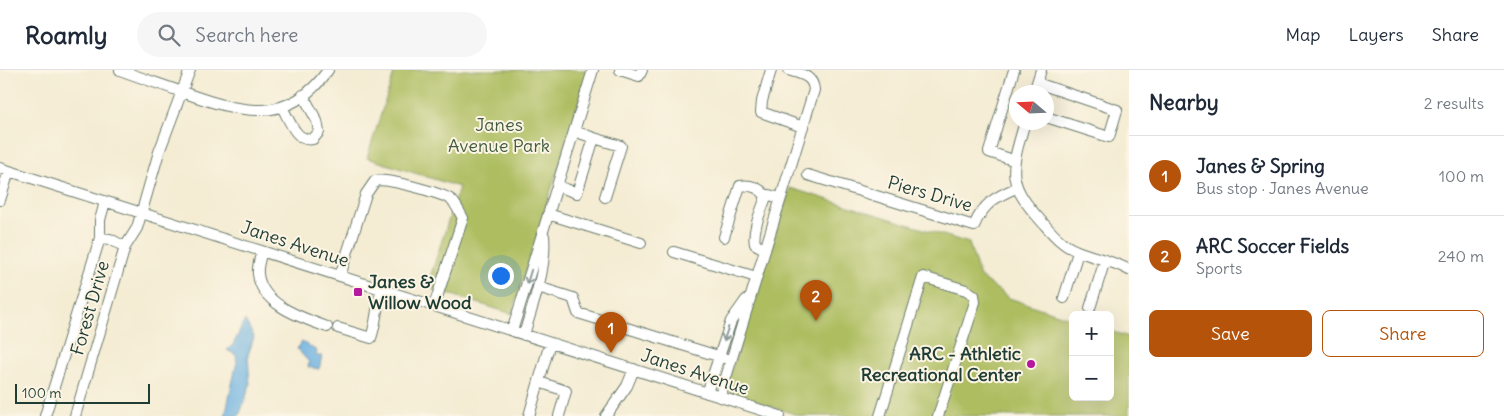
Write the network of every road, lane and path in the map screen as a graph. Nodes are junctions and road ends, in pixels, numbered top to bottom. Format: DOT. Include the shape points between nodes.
graph roads {
  1 [pos="120,70"];
  2 [pos="190,70"];
  3 [pos="328,70"];
  4 [pos="593,70"];
  5 [pos="620,70"];
  6 [pos="642,70"];
  7 [pos="772,70"];
  8 [pos="788,70"];
  9 [pos="1014,70"];
  10 [pos="1042,70"];
  11 [pos="1037,85"];
  12 [pos="181,92"];
  13 [pos="1054,93"];
  14 [pos="303,95"];
  15 [pos="282,107"];
  16 [pos="1054,120"];
  17 [pos="802,127"];
  18 [pos="1022,130"];
  19 [pos="574,131"];
  20 [pos="594,138"];
  21 [pos="1013,160"];
  22 [pos="4,170"];
  23 [pos="808,175"];
  24 [pos="557,186"];
  25 [pos="1016,188"];
  26 [pos="605,197"];
  27 [pos="766,197"];
  28 [pos="780,198"];
  29 [pos="0,200"];
  30 [pos="105,202"];
  31 [pos="141,213"];
  32 [pos="548,214"];
  33 [pos="544,230"];
  34 [pos="724,237"];
  35 [pos="100,238"];
  36 [pos="641,243"];
  37 [pos="125,247"];
  38 [pos="764,249"];
  39 [pos="262,251"];
  40 [pos="674,252"];
  41 [pos="1078,252"];
  42 [pos="1106,260"];
  43 [pos="1124,265"];
  44 [pos="1129,270"];
  45 [pos="340,276"];
  46 [pos="756,276"];
  47 [pos="538,287"];
  48 [pos="382,289"];
  49 [pos="751,292"];
  50 [pos="1064,298"];
  51 [pos="434,306"];
  52 [pos="1090,308"];
  53 [pos="327,327"];
  54 [pos="338,328"];
  55 [pos="512,331"];
  56 [pos="524,335"];
  57 [pos="550,343"];
  58 [pos="719,355"];
  59 [pos="731,360"];
  60 [pos="634,370"];
  61 [pos="539,382"];
  62 [pos="707,393"];
  63 [pos="720,397"];
  64 [pos="45,416"];
  65 [pos="76,416"];
  66 [pos="529,416"];
  67 [pos="559,416"];
  68 [pos="606,416"];
  69 [pos="780,416"];
  70 [pos="880,416"];
  71 [pos="938,416"];
  1 -- 12 [label="street"];
  2 -- 12 [label="street, Forest Drive"];
  3 -- 14 [label="street" via="317,85"];
  4 -- 19 [label="street"];
  5 -- 6 [label="street" via="639,76"];
  7 -- 17 [label="street" via="761,112"];
  8 -- 17 [label="street" via="808,77 814,84"];
  9 -- 21 [label="street" via="989,152"];
  10 -- 11 [label="street"];
  12 -- 15 [label="street" via="239,110"];
  12 -- 31 [label="street, Forest Drive"];
  13 -- 16 [label="street" via="1117,110 1109,136"];
  14 -- 15 [label="street"];
  14 -- 15 [label="street" via="317,121 319,132 313,139 300,138"];
  17 -- 28 [label="street"];
  18 -- 21 [label="street"];
  19 -- 20 [label="street"];
  19 -- 24 [label="street"];
  20 -- 24 [label="street" via="577,193"];
  20 -- 26 [label="street" via="621,146"];
  21 -- 25 [label="street"];
  22 -- 29 [label="street"];
  22 -- 30 [label="street, Janes Avenue"];
  23 -- 25 [label="street, Piers Drive" via="974,226 980,211 990,200"];
  24 -- 32 [label="street"];
  25 -- 41 [label="street" via="1051,232"];
  27 -- 28 [label="street"];
  27 -- 34 [label="street" via="758,189 740,186"];
  27 -- 38 [label="street" via="753,237 755,244"];
  28 -- 38 [label="street"];
  30 -- 31 [label="street, Janes Avenue"];
  30 -- 35 [label="street"];
  31 -- 37 [label="street, Forest Drive" via="134,235"];
  31 -- 39 [label="street, Janes Avenue"];
  32 -- 33 [label="street"];
  32 -- 36 [label="street"];
  33 -- 47 [label="street" via="545,252"];
  33 -- 55 [label="street, one-way"];
  35 -- 37 [label="street"];
  35 -- 64 [label="street"];
  37 -- 65 [label="street, Forest Drive"];
  38 -- 46 [label="street"];
  39 -- 45 [label="street, Janes Avenue"];
  39 -- 53 [label="street" via="258,275 264,290 292,313"];
  40 -- 46 [label="street"];
  41 -- 42 [label="street"];
  41 -- 50 [label="street"];
  42 -- 43 [label="street"];
  42 -- 52 [label="street"];
  43 -- 44 [label="street"];
  45 -- 48 [label="street, Janes Avenue"];
  45 -- 51 [label="street" via="366,194 375,181 387,179 444,197 454,203 463,218"];
  46 -- 49 [label="street"];
  47 -- 56 [label="street"];
  47 -- 58 [label="street" via="572,298 578,313"];
  48 -- 51 [label="street, Janes Avenue"];
  48 -- 54 [label="street" via="371,338"];
  49 -- 58 [label="street, one-way" via="734,315"];
  49 -- 59 [label="street"];
  51 -- 55 [label="street, Janes Avenue"];
  55 -- 56 [label="street, Janes Avenue"];
  56 -- 57 [label="street, Janes Avenue"];
  57 -- 60 [label="street, Janes Avenue"];
  57 -- 61 [label="street"];
  58 -- 59 [label="street"];
  58 -- 62 [label="street"];
  59 -- 63 [label="street"];
  60 -- 62 [label="street, Janes Avenue"];
  60 -- 68 [label="street"];
  61 -- 66 [label="street"];
  61 -- 67 [label="street" via="566,392"];
  62 -- 63 [label="street, Janes Avenue"];
  63 -- 69 [label="street, Janes Avenue"];
  70 -- 71 [label="street" via="923,277 966,290 974,294 975,302"];
}
